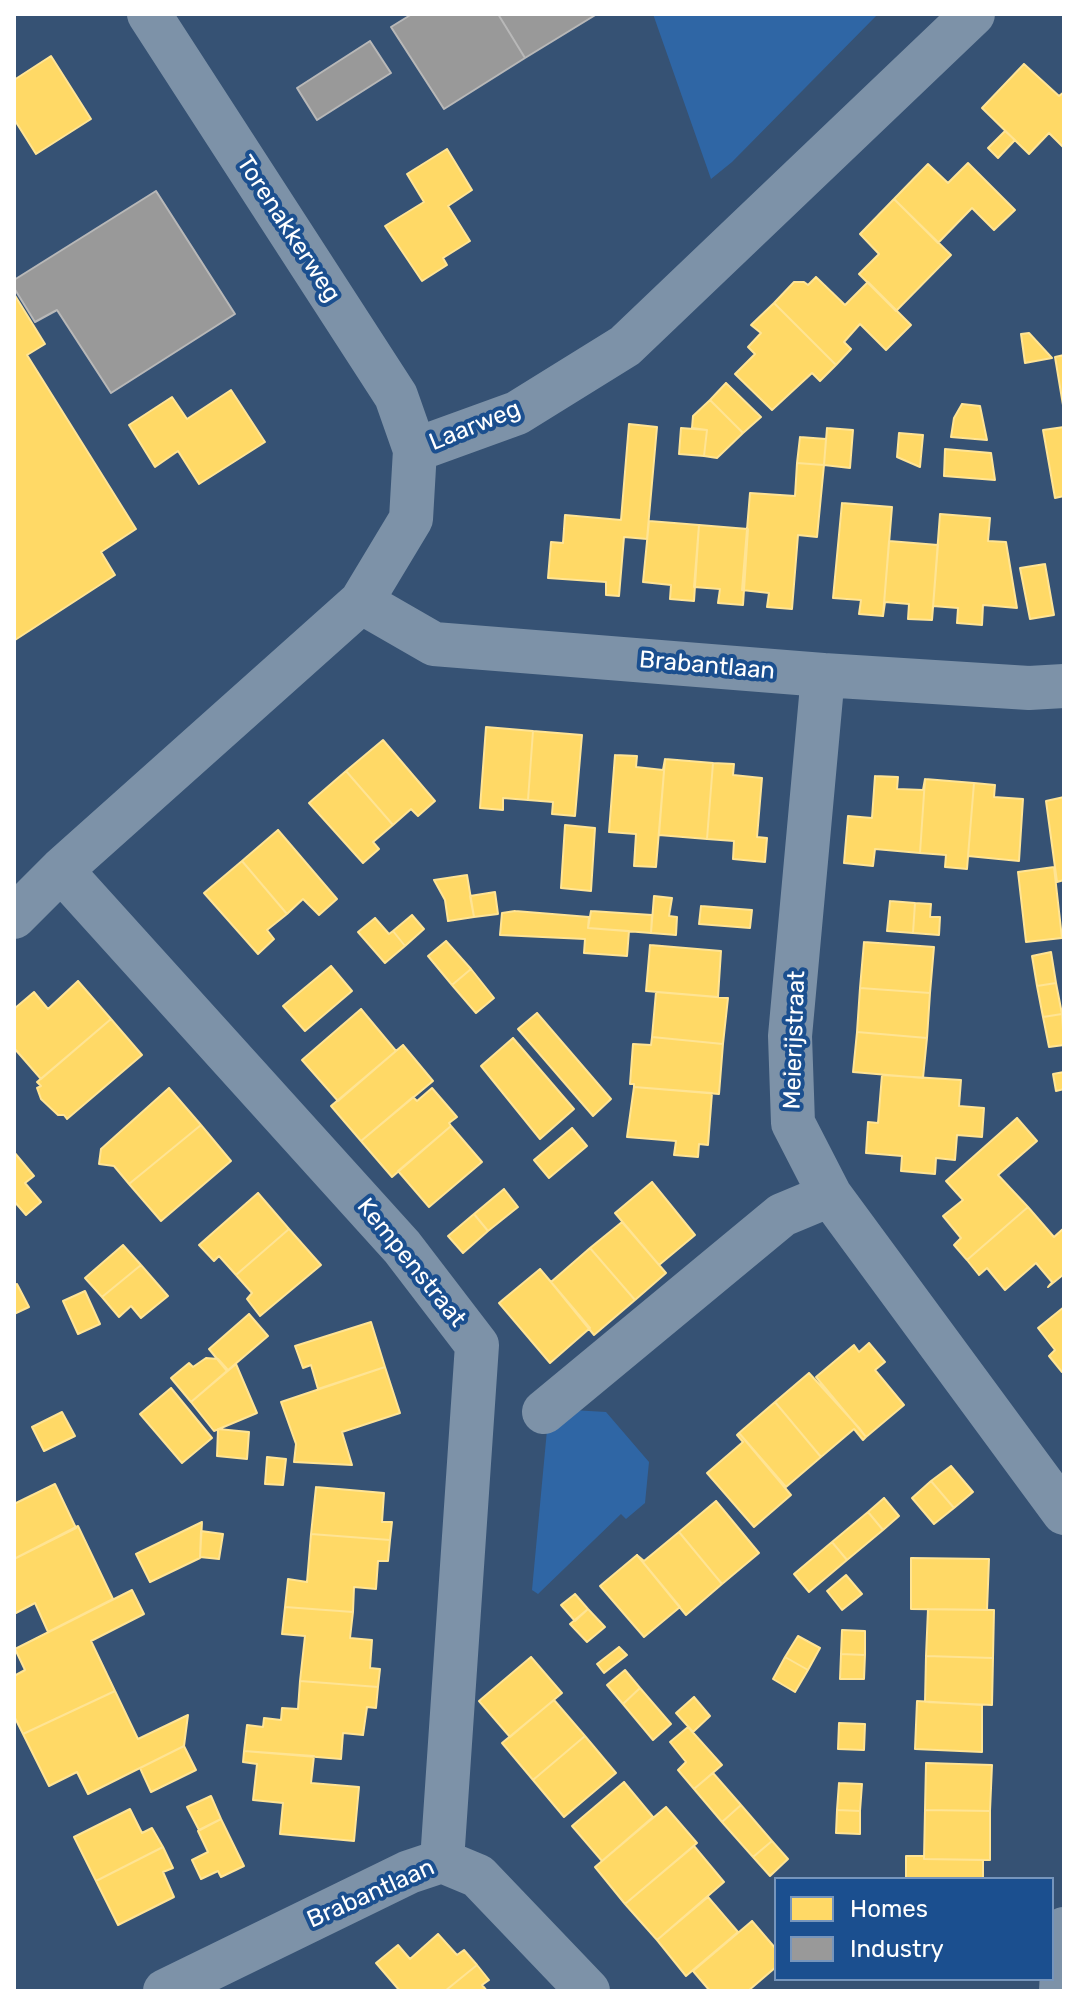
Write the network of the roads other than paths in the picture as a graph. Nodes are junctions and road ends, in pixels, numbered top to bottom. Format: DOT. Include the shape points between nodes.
graph roads {
  1 [pos="149,14"];
  2 [pos="973,14"];
  3 [pos="415,450"];
  4 [pos="361,602"];
  5 [pos="823,675"];
  6 [pos="1064,686"];
  7 [pos="61,870"];
  8 [pos="14,917"];
  9 [pos="830,1195"];
  10 [pos="544,1412"];
  11 [pos="1064,1513"];
  12 [pos="442,1861"];
  13 [pos="1064,1929"];
  14 [pos="165,1991"];
  15 [pos="588,1991"];
  16 [pos="1061,1991"];
  1 -- 3 [label="street, Torenakkerweg" via="396,396"];
  2 -- 3 [label="street, Laarweg" via="625,346 517,413"];
  3 -- 4 [label="street, Laarweg" via="411,519"];
  4 -- 5 [label="street, Brabantlaan" via="434,644"];
  4 -- 7 [label="street, Laarweg"];
  5 -- 6 [label="street, Brabantlaan"];
  5 -- 9 [label="street, Meierijstraat" via="790,1036 793,1123"];
  7 -- 8 [label="street, Laarweg"];
  7 -- 12 [label="street, Kempenstraat" via="402,1247 477,1345"];
  9 -- 10 [label="street" via="782,1215"];
  9 -- 11 [label="street, Meierijstraat"];
  12 -- 14 [label="street, Brabantlaan" via="409,1872"];
  12 -- 15 [label="street, Brabantlaan" via="478,1876"];
  13 -- 16 [label="street"];
}
